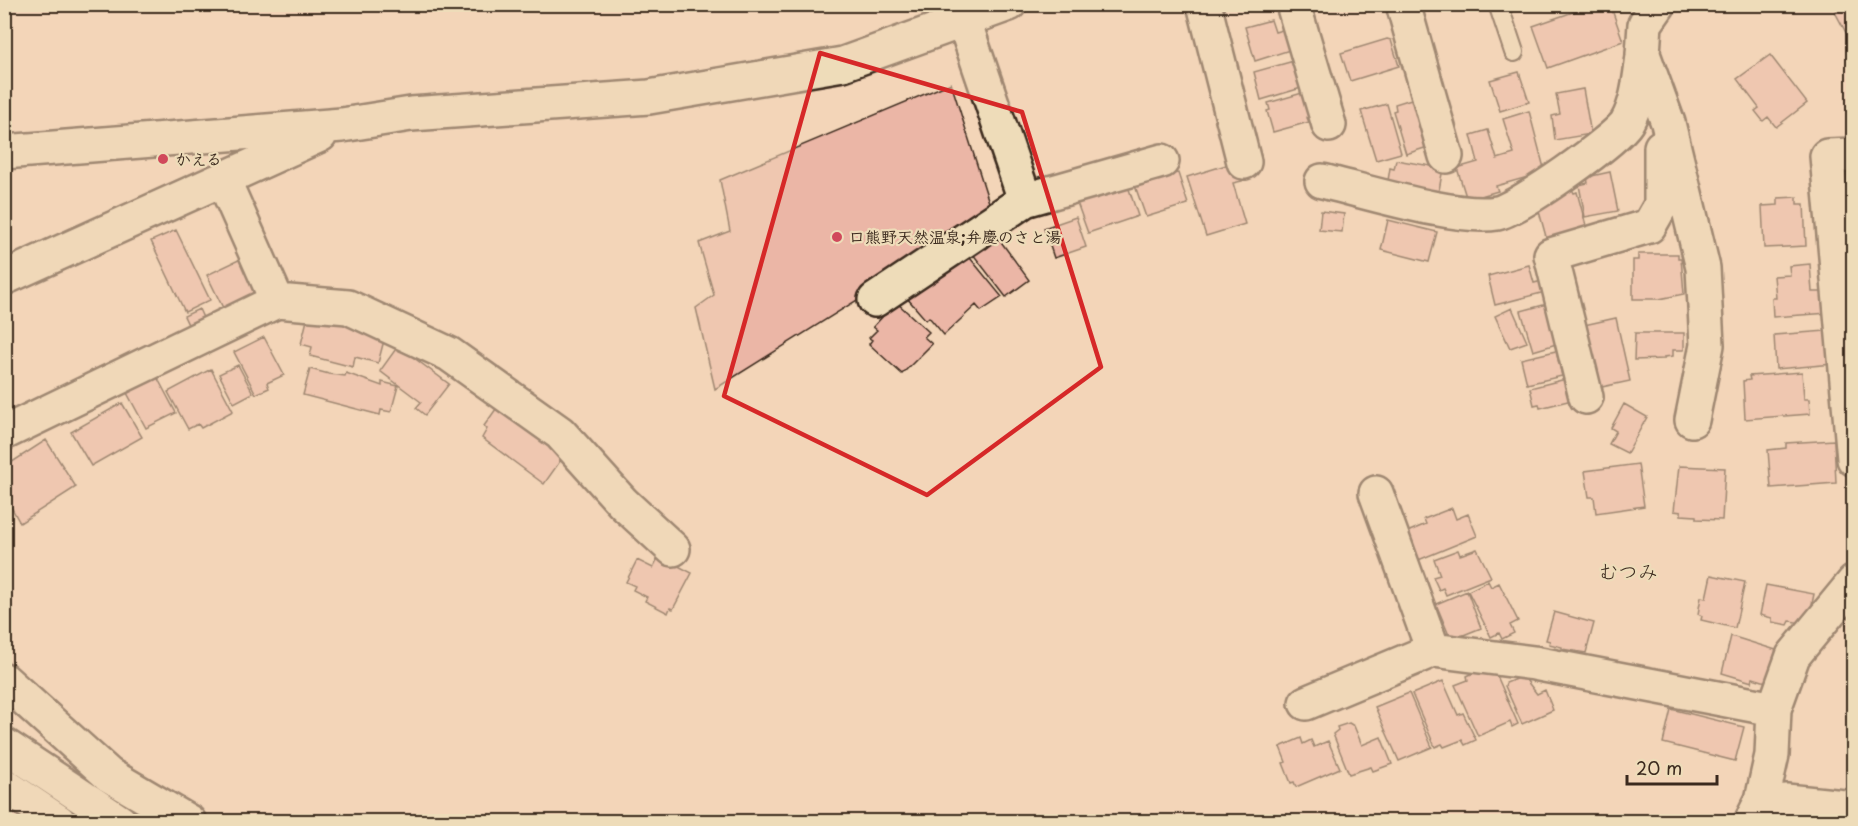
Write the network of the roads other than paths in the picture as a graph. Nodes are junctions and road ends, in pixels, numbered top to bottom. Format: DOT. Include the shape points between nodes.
graph roads {
  1 [pos="1009,4"];
  2 [pos="1204,4"];
  3 [pos="1293,4"];
  4 [pos="1403,4"];
  5 [pos="1498,4"];
  6 [pos="1659,4"];
  7 [pos="964,21"];
  8 [pos="1514,52"];
  9 [pos="1643,54"];
  10 [pos="1668,123"];
  11 [pos="342,125"];
  12 [pos="1329,125"];
  13 [pos="4,152"];
  14 [pos="1854,155"];
  15 [pos="1446,156"];
  16 [pos="1162,161"];
  17 [pos="1244,162"];
  18 [pos="223,179"];
  19 [pos="1322,181"];
  20 [pos="1025,200"];
  21 [pos="4,278"];
  22 [pos="874,300"];
  23 [pos="277,301"];
  24 [pos="1586,397"];
  25 [pos="1692,420"];
  26 [pos="4,433"];
  27 [pos="1854,459"];
  28 [pos="1376,493"];
  29 [pos="673,549"];
  30 [pos="1854,582"];
  31 [pos="1433,650"];
  32 [pos="4,680"];
  33 [pos="1306,703"];
  34 [pos="1774,709"];
  35 [pos="4,745"];
  36 [pos="4,785"];
  37 [pos="1854,808"];
  38 [pos="59,822"];
  39 [pos="120,822"];
  40 [pos="189,822"];
  41 [pos="1751,822"];
  42 [pos="1786,822"];
  1 -- 7 [label="main road"];
  2 -- 17 [label="main road"];
  3 -- 12 [label="main road"];
  4 -- 15 [label="main road"];
  5 -- 8 [label="lane"];
  6 -- 9 [label="main road" via="1645,24"];
  7 -- 11 [label="main road" via="843,64 649,97 411,114"];
  7 -- 20 [label="main road"];
  9 -- 10 [label="main road"];
  9 -- 19 [label="main road" via="1628,122 1617,135 1532,195 1498,213 1452,211"];
  10 -- 24 [label="main road" via="1660,149 1661,205 1649,226 1551,255"];
  10 -- 25 [label="main road" via="1703,268 1707,345"];
  11 -- 13 [label="main road"];
  11 -- 18 [label="main road"];
  14 -- 27 [label="main road" via="1827,156"];
  16 -- 20 [label="main road"];
  18 -- 21 [label="main road"];
  18 -- 23 [label="main road"];
  20 -- 22 [label="main road"];
  23 -- 26 [label="main road"];
  23 -- 29 [label="main road" via="348,307 449,354 560,433 623,503"];
  28 -- 31 [label="main road"];
  30 -- 34 [label="main road" via="1792,656"];
  31 -- 33 [label="main road"];
  31 -- 34 [label="main road" via="1534,663"];
  32 -- 40 [label="main road" via="110,776"];
  34 -- 41 [label="main road" via="1772,755 1762,800"];
  35 -- 39 [label="main road"];
  36 -- 38 [label="main road"];
  37 -- 42 [label="main road" via="1786,801"];
}
